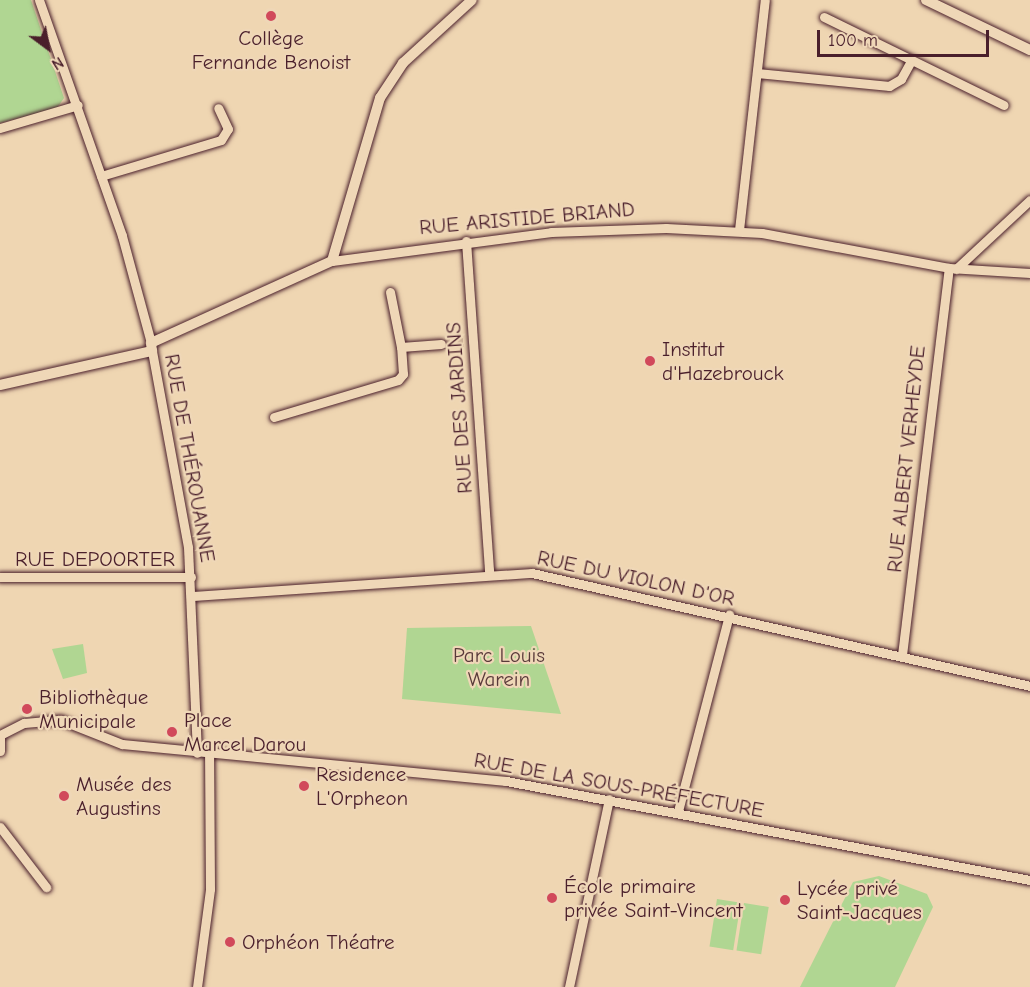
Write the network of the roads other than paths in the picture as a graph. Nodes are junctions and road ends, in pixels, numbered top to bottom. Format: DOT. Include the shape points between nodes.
graph roads {
  1 [pos="39,0"];
  2 [pos="472,0"];
  3 [pos="765,0"];
  4 [pos="926,0"];
  5 [pos="824,17"];
  6 [pos="1030,50"];
  7 [pos="911,61"];
  8 [pos="757,73"];
  9 [pos="78,105"];
  10 [pos="1004,105"];
  11 [pos="218,108"];
  12 [pos="0,128"];
  13 [pos="101,176"];
  14 [pos="1030,200"];
  15 [pos="739,230"];
  16 [pos="466,241"];
  17 [pos="332,261"];
  18 [pos="953,268"];
  19 [pos="1030,273"];
  20 [pos="390,292"];
  21 [pos="441,344"];
  22 [pos="151,347"];
  23 [pos="401,347"];
  24 [pos="0,385"];
  25 [pos="274,417"];
  26 [pos="489,573"];
  27 [pos="0,577"];
  28 [pos="191,577"];
  29 [pos="193,596"];
  30 [pos="729,615"];
  31 [pos="902,655"];
  32 [pos="1030,686"];
  33 [pos="0,736"];
  34 [pos="0,751"];
  35 [pos="197,753"];
  36 [pos="209,754"];
  37 [pos="609,799"];
  38 [pos="678,811"];
  39 [pos="0,827"];
  40 [pos="1030,880"];
  41 [pos="46,887"];
  42 [pos="197,987"];
  43 [pos="569,987"];
  1 -- 9 [label="street, RUE DE THÉROUANNE"];
  2 -- 17 [label="street" via="403,63 380,98"];
  3 -- 8 [label="street"];
  4 -- 6 [label="street"];
  5 -- 7 [label="street"];
  7 -- 8 [label="street" via="901,79 889,86"];
  7 -- 10 [label="street"];
  8 -- 15 [label="street"];
  9 -- 12 [label="street"];
  9 -- 13 [label="street, RUE DE THÉROUANNE"];
  11 -- 13 [label="street" via="228,129 220,140"];
  13 -- 22 [label="street, RUE DE THÉROUANNE"];
  14 -- 18 [label="street"];
  15 -- 16 [label="street, RUE ARISTIDE BRIAND" via="601,228"];
  15 -- 18 [label="street, RUE ARISTIDE BRIAND"];
  16 -- 17 [label="street, RUE ARISTIDE BRIAND"];
  16 -- 26 [label="street, RUE DES JARDINS" via="469,342"];
  17 -- 22 [label="street, RUE ARISTIDE BRIAND"];
  18 -- 19 [label="street, RUE ARISTIDE BRIAND"];
  18 -- 31 [label="street, RUE ALBERT VERHEYDE"];
  20 -- 23 [label="street"];
  21 -- 23 [label="street"];
  22 -- 24 [label="street, RUE ARISTIDE BRIAND"];
  22 -- 28 [label="street, RUE DE THÉROUANNE"];
  23 -- 25 [label="street" via="403,374 398,380"];
  26 -- 29 [label="street, RUE DU VIOLON D'OR"];
  26 -- 30 [label="street, RUE DU VIOLON D'OR" via="553,576"];
  27 -- 28 [label="street, RUE DEPOORTER"];
  28 -- 29 [label="street, RUE DE THÉROUANNE"];
  29 -- 35 [label="street, RUE DE THÉROUANNE"];
  30 -- 31 [label="street, RUE DU VIOLON D'OR"];
  30 -- 38 [label="street"];
  31 -- 32 [label="street, RUE DU VIOLON D'OR"];
  33 -- 34 [label="street"];
  33 -- 35 [label="street, RUE DE LA SOUS-PRÉFECTURE" via="24,723 67,721 109,742"];
  35 -- 36 [label="street, RUE DE LA SOUS-PRÉFECTURE"];
  36 -- 37 [label="street, RUE DE LA SOUS-PRÉFECTURE" via="487,779"];
  36 -- 42 [label="street" via="208,916"];
  37 -- 38 [label="street, RUE DE LA SOUS-PRÉFECTURE"];
  37 -- 43 [label="street"];
  38 -- 40 [label="street, RUE DE LA SOUS-PRÉFECTURE"];
  39 -- 41 [label="street"];
}
